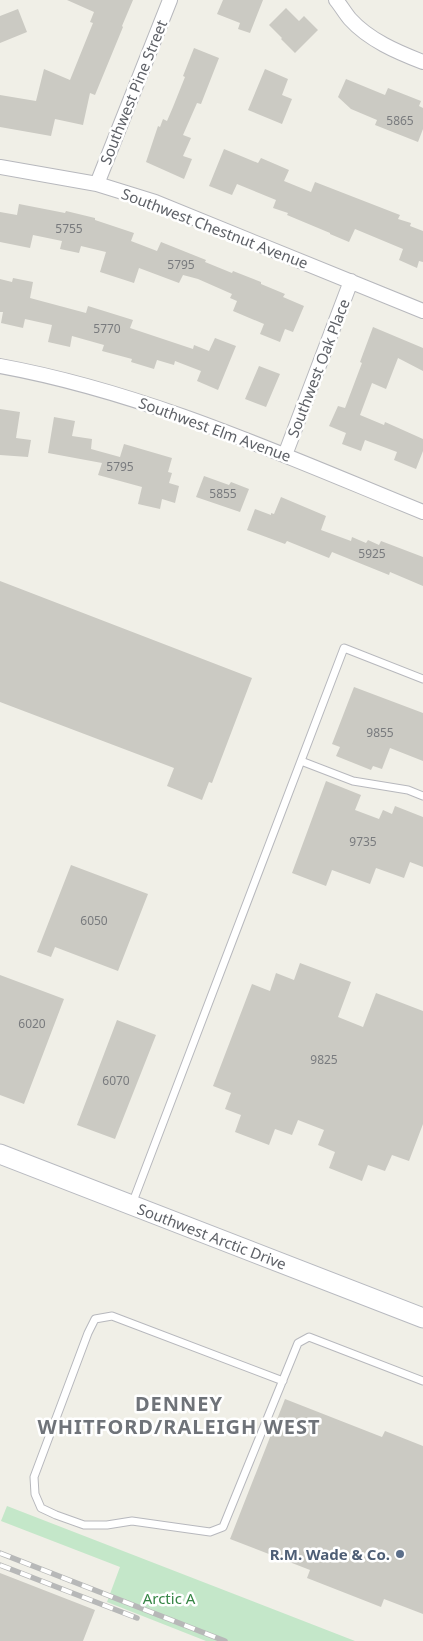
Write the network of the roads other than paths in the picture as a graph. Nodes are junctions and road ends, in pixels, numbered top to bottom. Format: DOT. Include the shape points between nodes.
graph roads {
  1 [pos="170,0"];
  2 [pos="336,0"];
  3 [pos="423,62"];
  4 [pos="0,167"];
  5 [pos="96,184"];
  6 [pos="351,281"];
  7 [pos="423,311"];
  8 [pos="0,366"];
  9 [pos="285,455"];
  10 [pos="423,512"];
  11 [pos="423,679"];
  12 [pos="301,761"];
  13 [pos="423,796"];
  14 [pos="0,1154"];
  15 [pos="131,1205"];
  16 [pos="423,1318"];
  17 [pos="283,1381"];
  18 [pos="423,1381"];
  1 -- 5 [label="street, Southwest Pine Street"];
  2 -- 3 [label="street" via="350,19 372,39"];
  4 -- 5 [label="street, Southwest Chestnut Avenue"];
  5 -- 6 [label="street, Southwest Chestnut Avenue" via="155,202"];
  6 -- 7 [label="street, Southwest Chestnut Avenue"];
  6 -- 9 [label="street, Southwest Oak Place"];
  8 -- 9 [label="street, Southwest Elm Avenue" via="116,394"];
  9 -- 10 [label="street, Southwest Elm Avenue"];
  11 -- 12 [label="lane" via="344,648"];
  12 -- 13 [label="lane" via="353,781 408,790"];
  12 -- 15 [label="lane"];
  14 -- 15 [label="street, Southwest Arctic Drive"];
  15 -- 16 [label="street, Southwest Arctic Drive"];
  17 -- 17 [label="lane" via="223,1527 210,1532 132,1521 84,1524 41,1508 35,1494 34,1477 95,1319 112,1316"];
  17 -- 18 [label="lane" via="298,1343 310,1337"];
}
